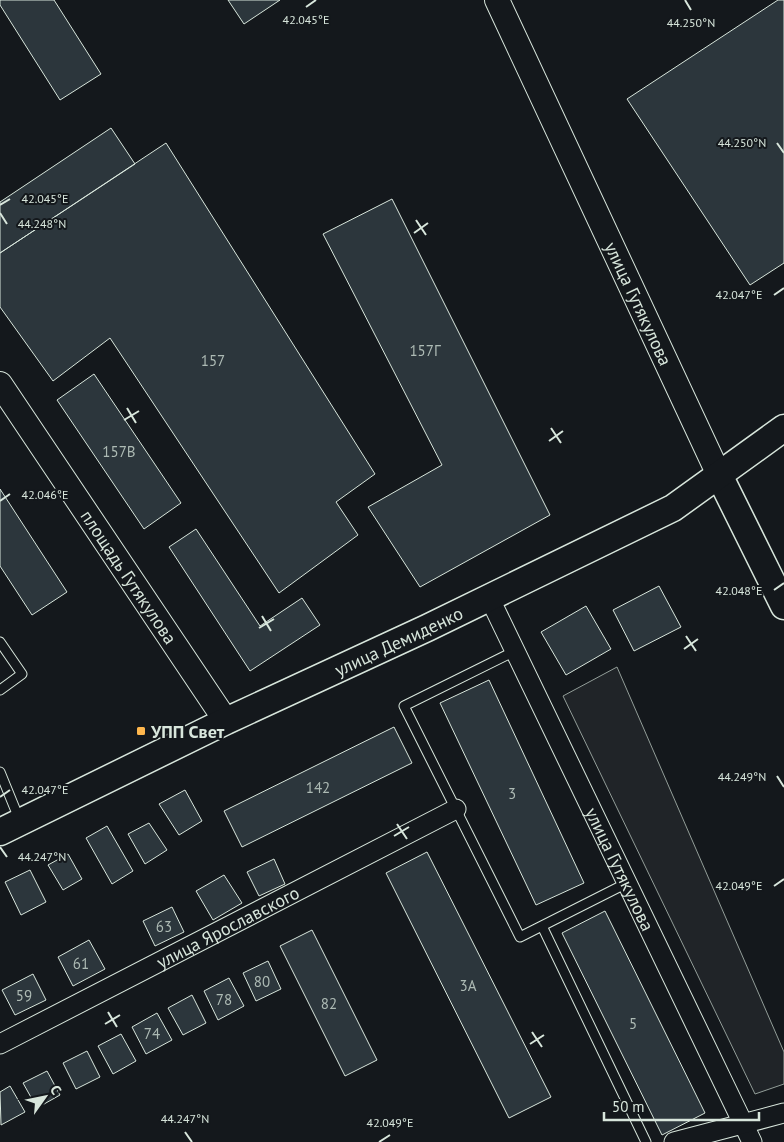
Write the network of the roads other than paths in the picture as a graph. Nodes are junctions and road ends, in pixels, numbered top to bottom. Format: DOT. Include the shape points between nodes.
graph roads {
  1 [pos="497,0"];
  2 [pos="0,384"];
  3 [pos="784,428"];
  4 [pos="719,475"];
  5 [pos="489,597"];
  6 [pos="784,606"];
  7 [pos="0,642"];
  8 [pos="515,651"];
  9 [pos="0,690"];
  10 [pos="226,721"];
  11 [pos="0,772"];
  12 [pos="456,809"];
  13 [pos="10,827"];
  14 [pos="627,883"];
  15 [pos="542,926"];
  16 [pos="0,1044"];
  17 [pos="784,1113"];
  18 [pos="743,1123"];
  19 [pos="646,1142"];
  20 [pos="674,1142"];
  21 [pos="752,1142"];
  1 -- 4 [label="street, улица Гутякулова"];
  2 -- 10 [label="street, площадь Гутякулова"];
  3 -- 4 [label="main road, улица Демиденко"];
  4 -- 5 [label="main road, улица Демиденко" via="673,508"];
  4 -- 6 [label="main road, улица Гутякулова"];
  5 -- 8 [label="street, улица Гутякулова"];
  5 -- 10 [label="main road, улица Демиденко"];
  7 -- 9 [label="lane" via="22,674"];
  8 -- 12 [label="lane" via="404,706"];
  8 -- 14 [label="street, улица Гутякулова"];
  10 -- 13 [label="main road, улица Демиденко"];
  11 -- 13 [label="lane"];
  12 -- 15 [label="lane" via="520,937"];
  12 -- 16 [label="street, улица Ярославского"];
  14 -- 15 [label="lane"];
  14 -- 18 [label="street, улица Гутякулова"];
  15 -- 19 [label="lane"];
  17 -- 18 [label="street"];
  18 -- 20 [label="street"];
  18 -- 21 [label="street, улица Гутякулова"];
}
